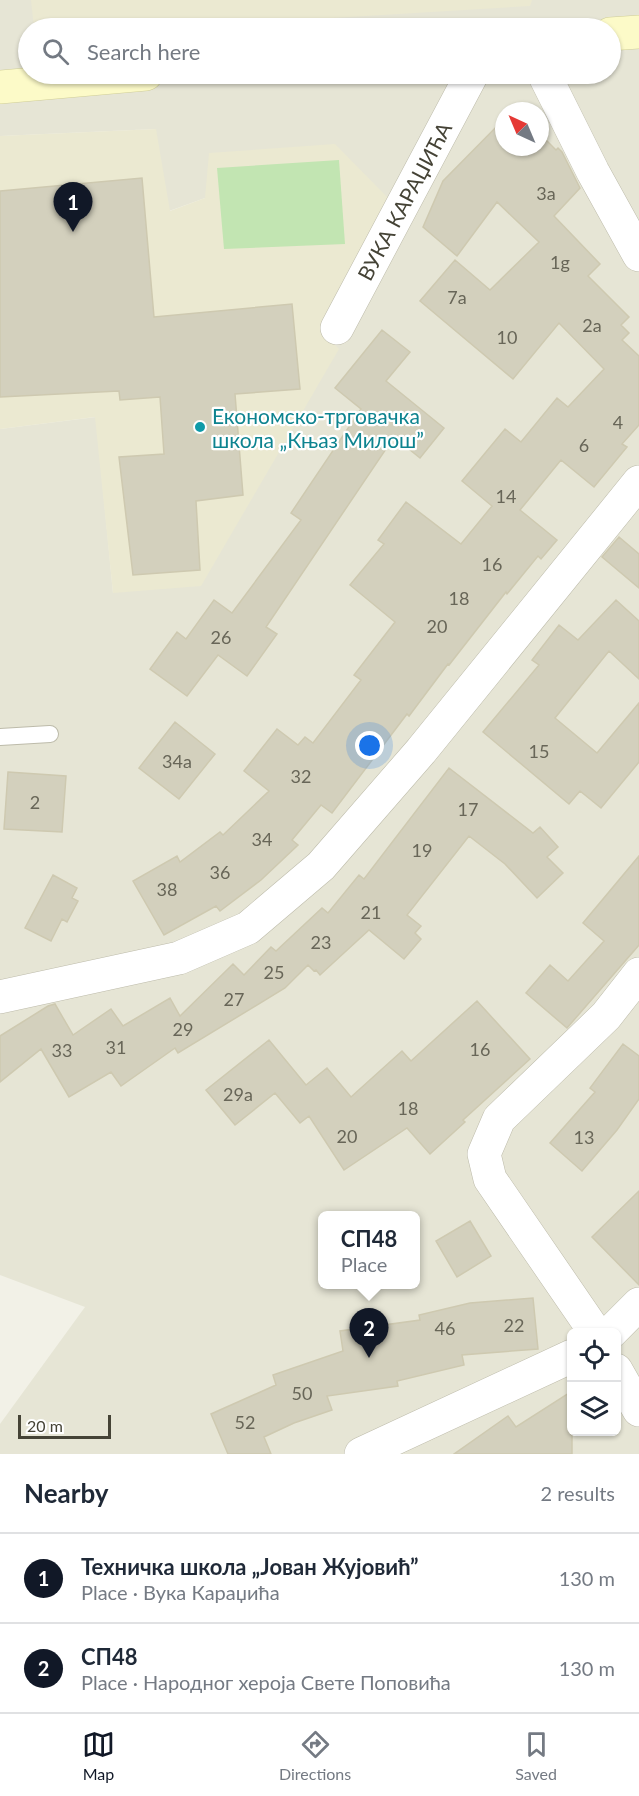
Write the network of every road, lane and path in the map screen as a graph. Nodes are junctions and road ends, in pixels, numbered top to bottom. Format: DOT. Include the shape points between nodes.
graph roads {
  1 [pos="639,32"];
  2 [pos="621,33"];
  3 [pos="34,84"];
  4 [pos="467,84"];
  5 [pos="549,84"];
  6 [pos="0,87"];
  7 [pos="639,255"];
  8 [pos="337,328"];
  9 [pos="639,482"];
  10 [pos="50,734"];
  11 [pos="0,736"];
  12 [pos="639,975"];
  13 [pos="0,997"];
  14 [pos="639,1304"];
  15 [pos="592,1328"];
  16 [pos="615,1328"];
  17 [pos="567,1358"];
  18 [pos="621,1379"];
  19 [pos="639,1410"];
  20 [pos="361,1454"];
  1 -- 2 [label="street"];
  3 -- 6 [label="street"];
  4 -- 8 [label="street, ВУКА КАРАЏИЋА"];
  5 -- 7 [label="street"];
  9 -- 13 [label="street" via="421,751 321,866 248,928 179,958"];
  10 -- 11 [label="lane"];
  12 -- 15 [label="street" via="606,1016 499,1119 484,1154 490,1179"];
  14 -- 16 [label="street"];
  17 -- 20 [label="street"];
  18 -- 19 [label="street"];
}
